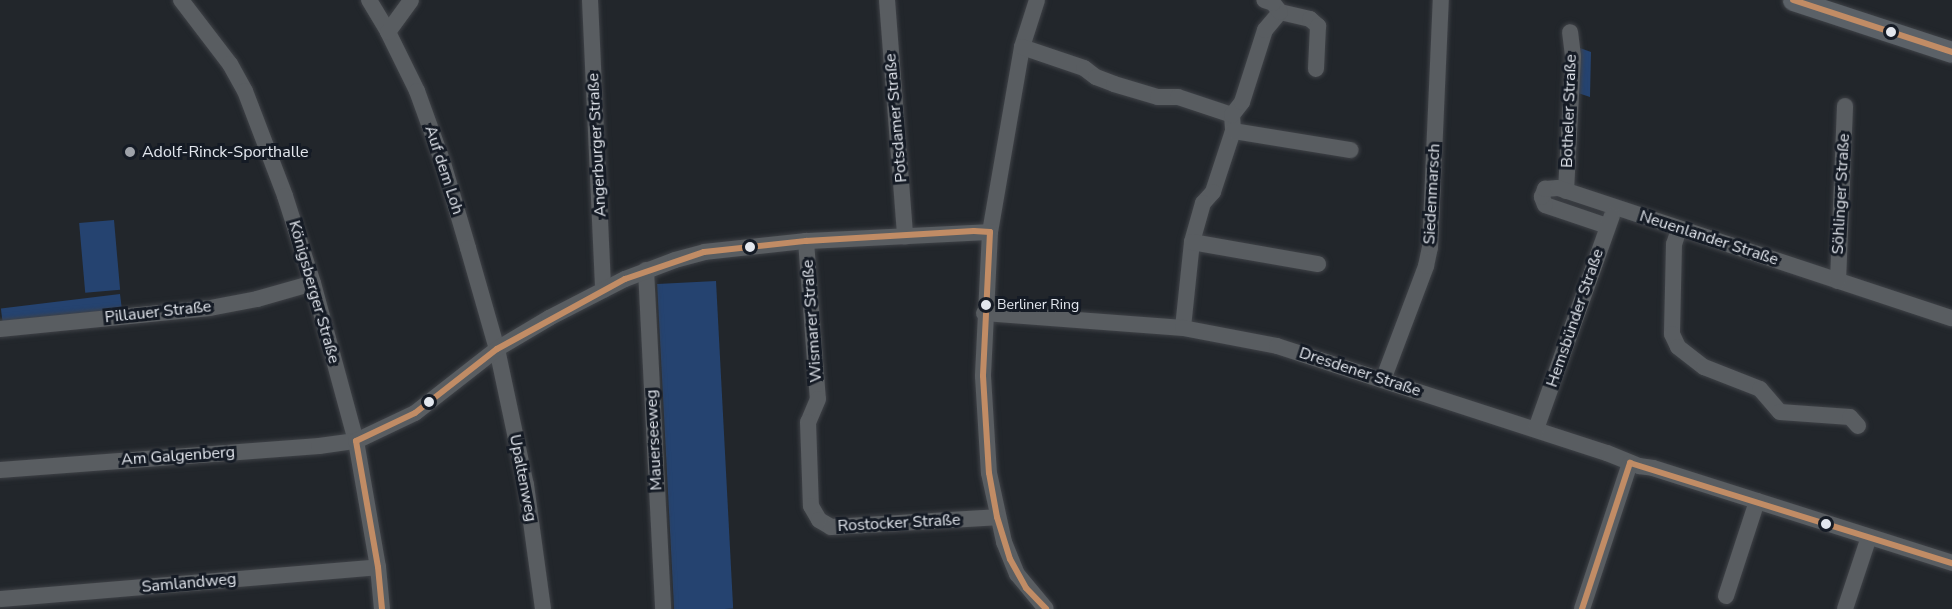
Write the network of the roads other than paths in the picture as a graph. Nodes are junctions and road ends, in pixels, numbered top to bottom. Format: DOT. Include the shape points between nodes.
graph roads {
  1 [pos="181,0"];
  2 [pos="369,0"];
  3 [pos="411,0"];
  4 [pos="590,0"];
  5 [pos="887,0"];
  6 [pos="1037,0"];
  7 [pos="1264,0"];
  8 [pos="1441,0"];
  9 [pos="1793,0"];
  10 [pos="1280,12"];
  11 [pos="388,32"];
  12 [pos="1570,32"];
  13 [pos="1022,47"];
  14 [pos="1952,52"];
  15 [pos="1316,69"];
  16 [pos="1845,106"];
  17 [pos="1233,123"];
  18 [pos="1350,150"];
  19 [pos="1566,191"];
  20 [pos="1616,208"];
  21 [pos="1607,226"];
  22 [pos="1679,229"];
  23 [pos="990,232"];
  24 [pos="905,236"];
  25 [pos="806,241"];
  26 [pos="1192,243"];
  27 [pos="1318,264"];
  28 [pos="646,270"];
  29 [pos="1838,281"];
  30 [pos="313,283"];
  31 [pos="603,290"];
  32 [pos="984,313"];
  33 [pos="1952,318"];
  34 [pos="1184,328"];
  35 [pos="0,329"];
  36 [pos="496,349"];
  37 [pos="1383,380"];
  38 [pos="1858,426"];
  39 [pos="1536,429"];
  40 [pos="356,441"];
  41 [pos="1630,463"];
  42 [pos="0,470"];
  43 [pos="1757,501"];
  44 [pos="811,506"];
  45 [pos="997,517"];
  46 [pos="1869,537"];
  47 [pos="1952,562"];
  48 [pos="378,567"];
  49 [pos="1726,596"];
  50 [pos="0,599"];
  51 [pos="382,609"];
  52 [pos="543,609"];
  53 [pos="663,609"];
  54 [pos="1046,609"];
  55 [pos="1582,609"];
  56 [pos="1845,609"];
  1 -- 30 [label="street, Königsberger Straße" via="230,64 245,91"];
  2 -- 11 [label="street, Auf dem Loh"];
  3 -- 11 [label="street"];
  4 -- 31 [label="street, Angerburger Straße"];
  5 -- 24 [label="street, Potsdamer Straße"];
  6 -- 13 [label="street"];
  7 -- 10 [label="street"];
  8 -- 37 [label="street, Siedenmarsch" via="1431,247"];
  9 -- 14 [label="main road"];
  10 -- 15 [label="street" via="1310,19 1318,26"];
  10 -- 17 [label="street" via="1265,30"];
  11 -- 36 [label="street, Auf dem Loh" via="417,91 443,163"];
  12 -- 19 [label="street, Botheler Straße" via="1573,56"];
  13 -- 17 [label="street" via="1114,84 1158,97 1178,97"];
  13 -- 23 [label="street"];
  16 -- 29 [label="street, Söhlinger Straße"];
  17 -- 18 [label="street"];
  17 -- 26 [label="street" via="1213,192 1203,203"];
  19 -- 20 [label="street, Neuenlander Straße"];
  19 -- 21 [label="street" via="1545,189 1545,205"];
  20 -- 21 [label="street, Hemsbünder Straße"];
  20 -- 22 [label="street, Neuenlander Straße"];
  21 -- 39 [label="street, Hemsbünder Straße"];
  22 -- 29 [label="street, Neuenlander Straße"];
  22 -- 38 [label="street" via="1674,244 1672,334 1678,347 1704,368 1760,389 1780,412 1850,417"];
  23 -- 24 [label="street, Am Galgenberg"];
  23 -- 32 [label="street"];
  24 -- 25 [label="street, Am Galgenberg"];
  25 -- 28 [label="street, Am Galgenberg" via="704,252"];
  25 -- 44 [label="street, Wismarer Straße" via="818,399 808,422"];
  26 -- 27 [label="street"];
  26 -- 34 [label="street"];
  28 -- 31 [label="street, Am Galgenberg"];
  28 -- 53 [label="street, Mauerseeweg"];
  29 -- 33 [label="street, Neuenlander Straße"];
  30 -- 35 [label="street, Pillauer Straße" via="210,308"];
  30 -- 40 [label="street, Königsberger Straße"];
  31 -- 36 [label="street, Am Galgenberg"];
  32 -- 34 [label="street, Dresdener Straße"];
  32 -- 45 [label="street" via="985,440"];
  34 -- 37 [label="street, Dresdener Straße" via="1277,346"];
  36 -- 40 [label="street, Am Galgenberg" via="415,413"];
  36 -- 52 [label="street, Upaltenweg" via="526,485"];
  37 -- 39 [label="street, Dresdener Straße"];
  39 -- 41 [label="street, Dresdener Straße"];
  40 -- 42 [label="street, Am Galgenberg"];
  40 -- 48 [label="street, Königsberger Straße"];
  41 -- 43 [label="street, Dresdener Straße"];
  41 -- 55 [label="street"];
  43 -- 46 [label="street, Dresdener Straße"];
  43 -- 49 [label="street"];
  44 -- 45 [label="street, Rostocker Straße" via="819,520 831,527"];
  45 -- 54 [label="street" via="1017,574"];
  46 -- 47 [label="street, Dresdener Straße"];
  46 -- 56 [label="street"];
  48 -- 50 [label="street, Samlandweg"];
  48 -- 51 [label="street, Königsberger Straße"];
}
